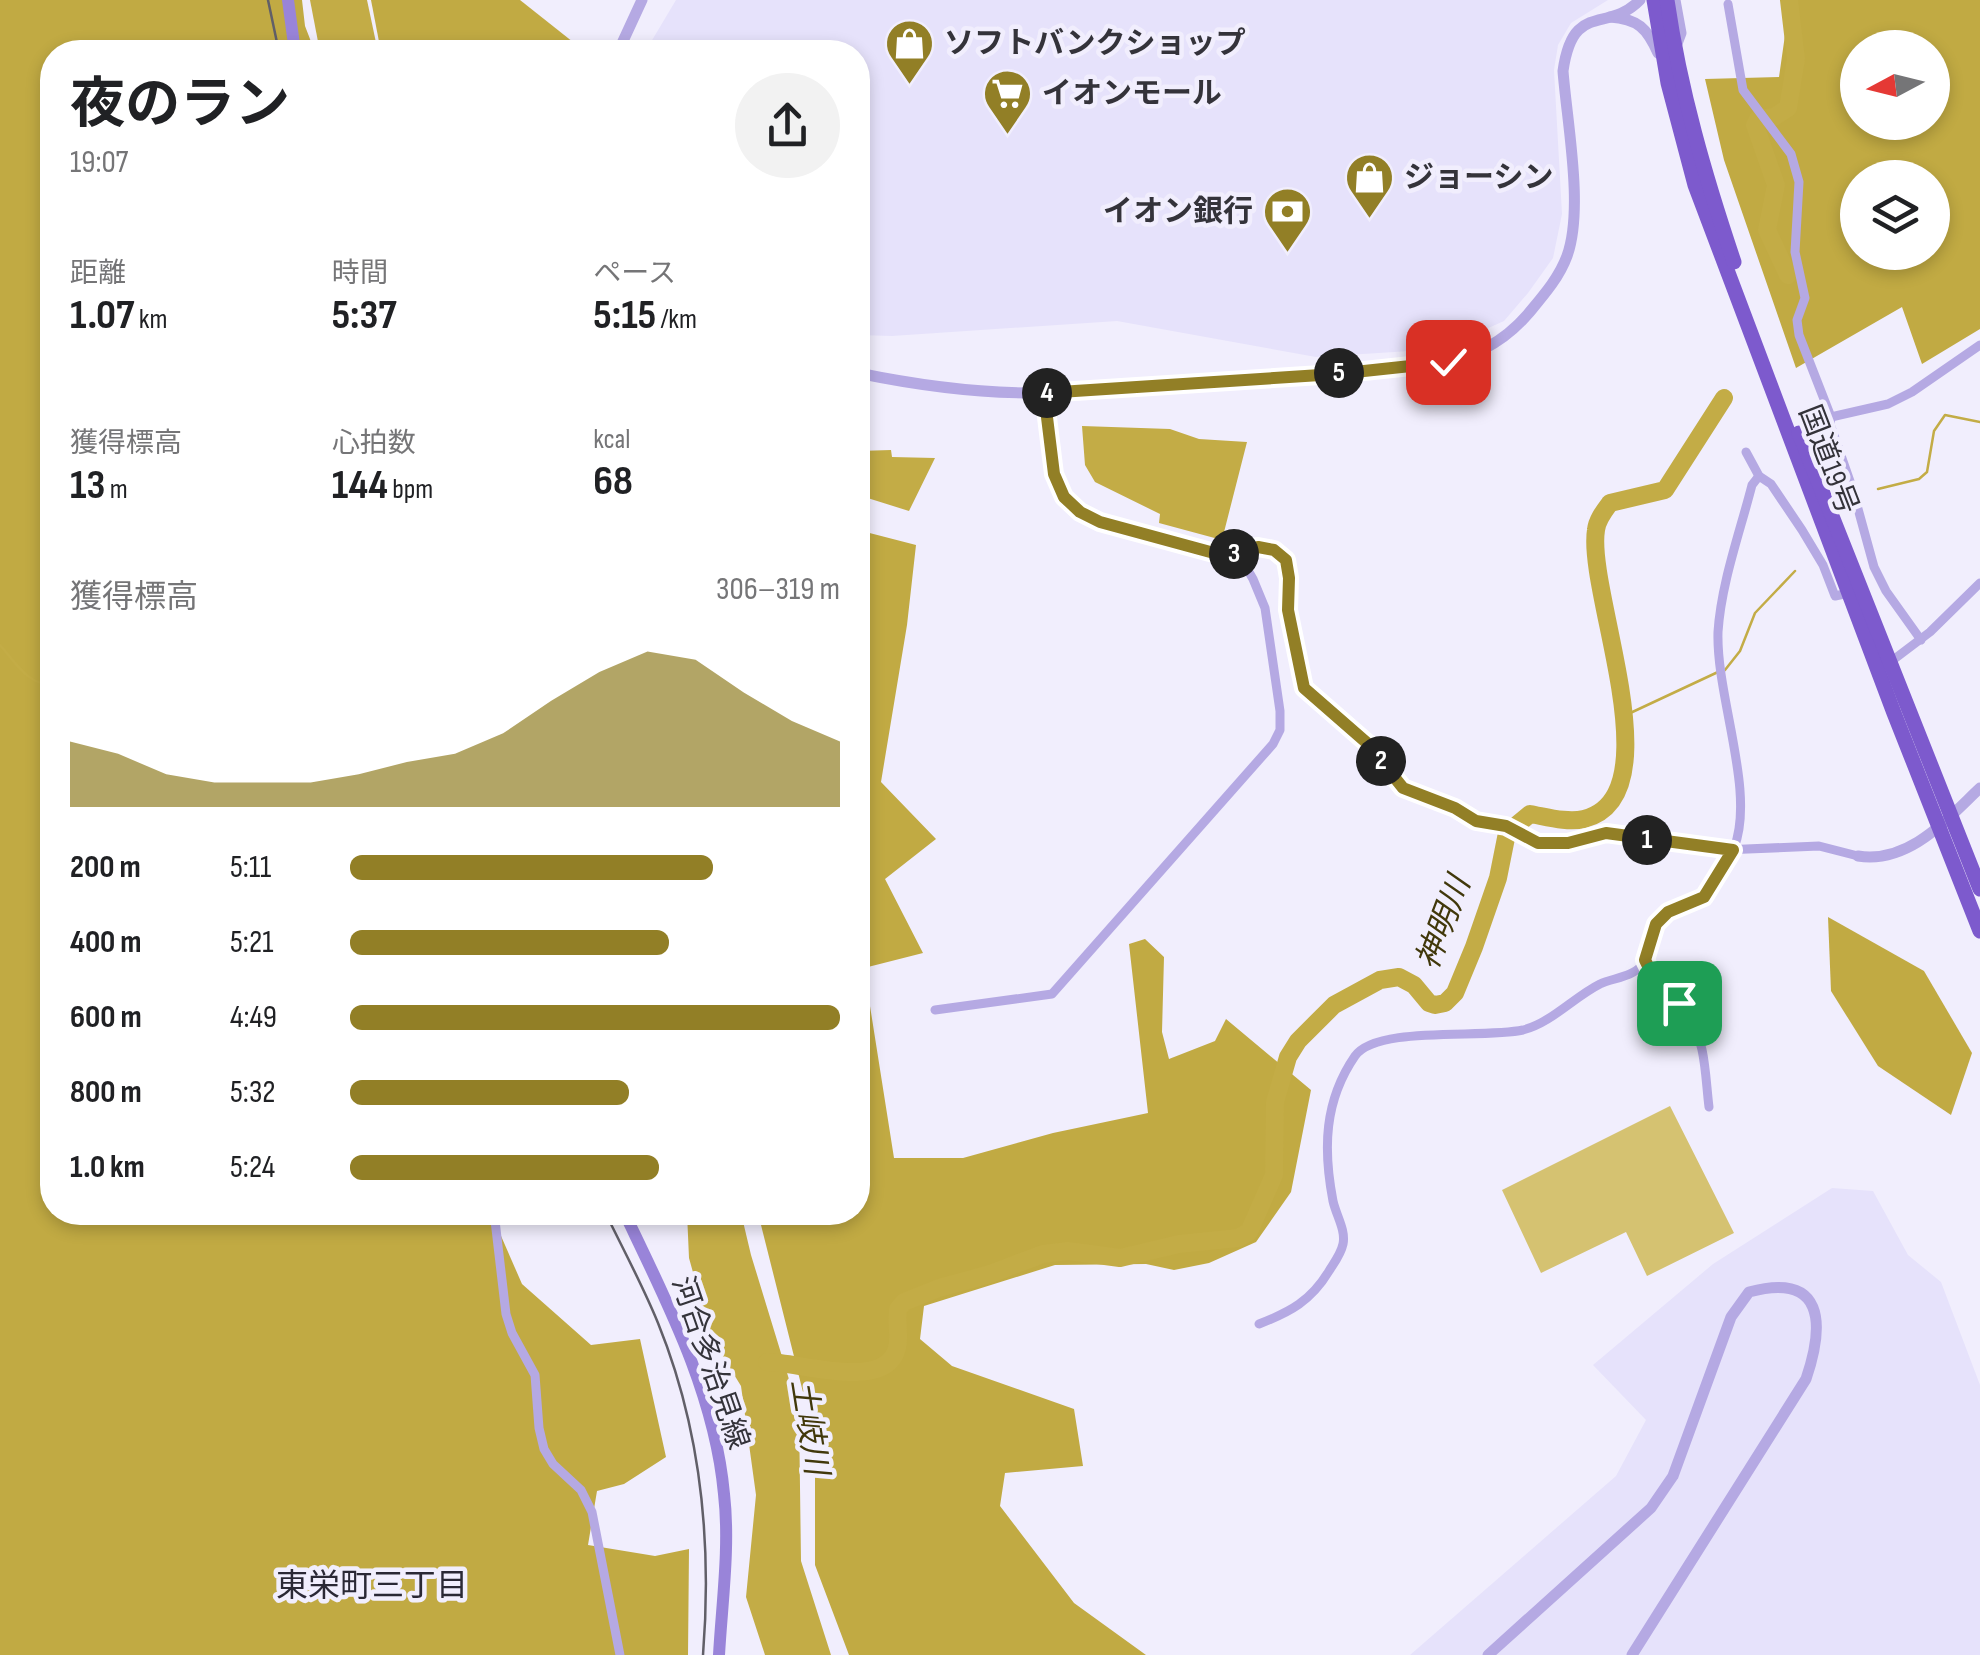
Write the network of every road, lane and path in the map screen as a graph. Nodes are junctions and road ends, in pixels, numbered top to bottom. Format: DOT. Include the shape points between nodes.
graph roads {
  1 [pos="288,0"];
  2 [pos="642,0"];
  3 [pos="1640,0"];
  4 [pos="1654,0"];
  5 [pos="1667,0"];
  6 [pos="1675,0"];
  7 [pos="1728,4"];
  8 [pos="1606,17"];
  9 [pos="293,40"];
  10 [pos="624,40"];
  11 [pos="1675,52"];
  12 [pos="1665,69"];
  13 [pos="1980,345"];
  14 [pos="870,375"];
  15 [pos="1044,393"];
  16 [pos="1831,417"];
  17 [pos="1746,452"];
  18 [pos="1759,476"];
  19 [pos="1238,553"];
  20 [pos="1980,583"];
  21 [pos="1849,592"];
  22 [pos="1921,640"];
  23 [pos="1884,666"];
  24 [pos="1980,788"];
  25 [pos="1943,821"];
  26 [pos="1733,850"];
  27 [pos="1858,856"];
  28 [pos="1980,889"];
  29 [pos="1980,931"];
  30 [pos="1645,960"];
  31 [pos="935,1010"];
  32 [pos="1709,1106"];
  33 [pos="496,1225"];
  34 [pos="630,1225"];
  35 [pos="1259,1324"];
  36 [pos="620,1655"];
  37 [pos="719,1655"];
  38 [pos="1488,1655"];
  39 [pos="1632,1655"];
  1 -- 9 [label="main road"];
  2 -- 10 [label="street"];
  3 -- 8 [label="street"];
  4 -- 12 [label="highway, 国道19号"];
  5 -- 11 [label="highway, 国道19号"];
  6 -- 11 [label="street" via="1681,33"];
  7 -- 16 [label="street" via="1743,90 1792,154 1799,182 1795,252 1804,298 1798,335"];
  8 -- 12 [label="street" via="1645,27"];
  8 -- 15 [label="street" via="1575,32 1566,50 1574,223 1567,256 1550,289 1500,341 1462,358 1418,366"];
  11 -- 23 [label="highway, 国道19号" via="1704,175"];
  12 -- 21 [label="highway, 国道19号" via="1695,184"];
  13 -- 16 [label="street" via="1888,404"];
  14 -- 15 [label="street" via="931,388"];
  15 -- 19 [label="street" via="1054,474 1080,512 1225,556"];
  16 -- 22 [label="street" via="1874,566"];
  17 -- 18 [label="street"];
  18 -- 21 [label="street" via="1782,498 1835,596"];
  18 -- 26 [label="street" via="1718,634 1743,806"];
  19 -- 26 [label="street" via="1258,547 1286,560 1304,688 1367,743 1403,788 1538,843 1606,833"];
  19 -- 31 [label="street" via="1264,608 1280,710 1272,744 1052,994"];
  20 -- 22 [label="street"];
  21 -- 23 [label="highway, 国道19号"];
  22 -- 23 [label="street"];
  23 -- 25 [label="highway, 国道19号"];
  24 -- 25 [label="street"];
  25 -- 27 [label="street" via="1903,851"];
  25 -- 28 [label="highway, 国道19号"];
  25 -- 29 [label="highway, 国道19号"];
  26 -- 27 [label="street" via="1819,846"];
  26 -- 30 [label="street" via="1704,897 1656,924"];
  30 -- 32 [label="street" via="1698,1032"];
  30 -- 35 [label="street" via="1535,1026 1388,1038 1357,1053 1333,1100 1327,1133 1341,1251 1307,1300"];
  33 -- 36 [label="street" via="506,1314 535,1374 544,1449 582,1490 592,1512"];
  34 -- 37 [label="main road, 河合多治見線" via="677,1324 719,1454 725,1532"];
  38 -- 39 [label="street" via="1651,1508 1673,1476 1731,1317 1749,1292 1775,1285 1803,1292 1817,1310 1818,1346 1806,1379"];
}
